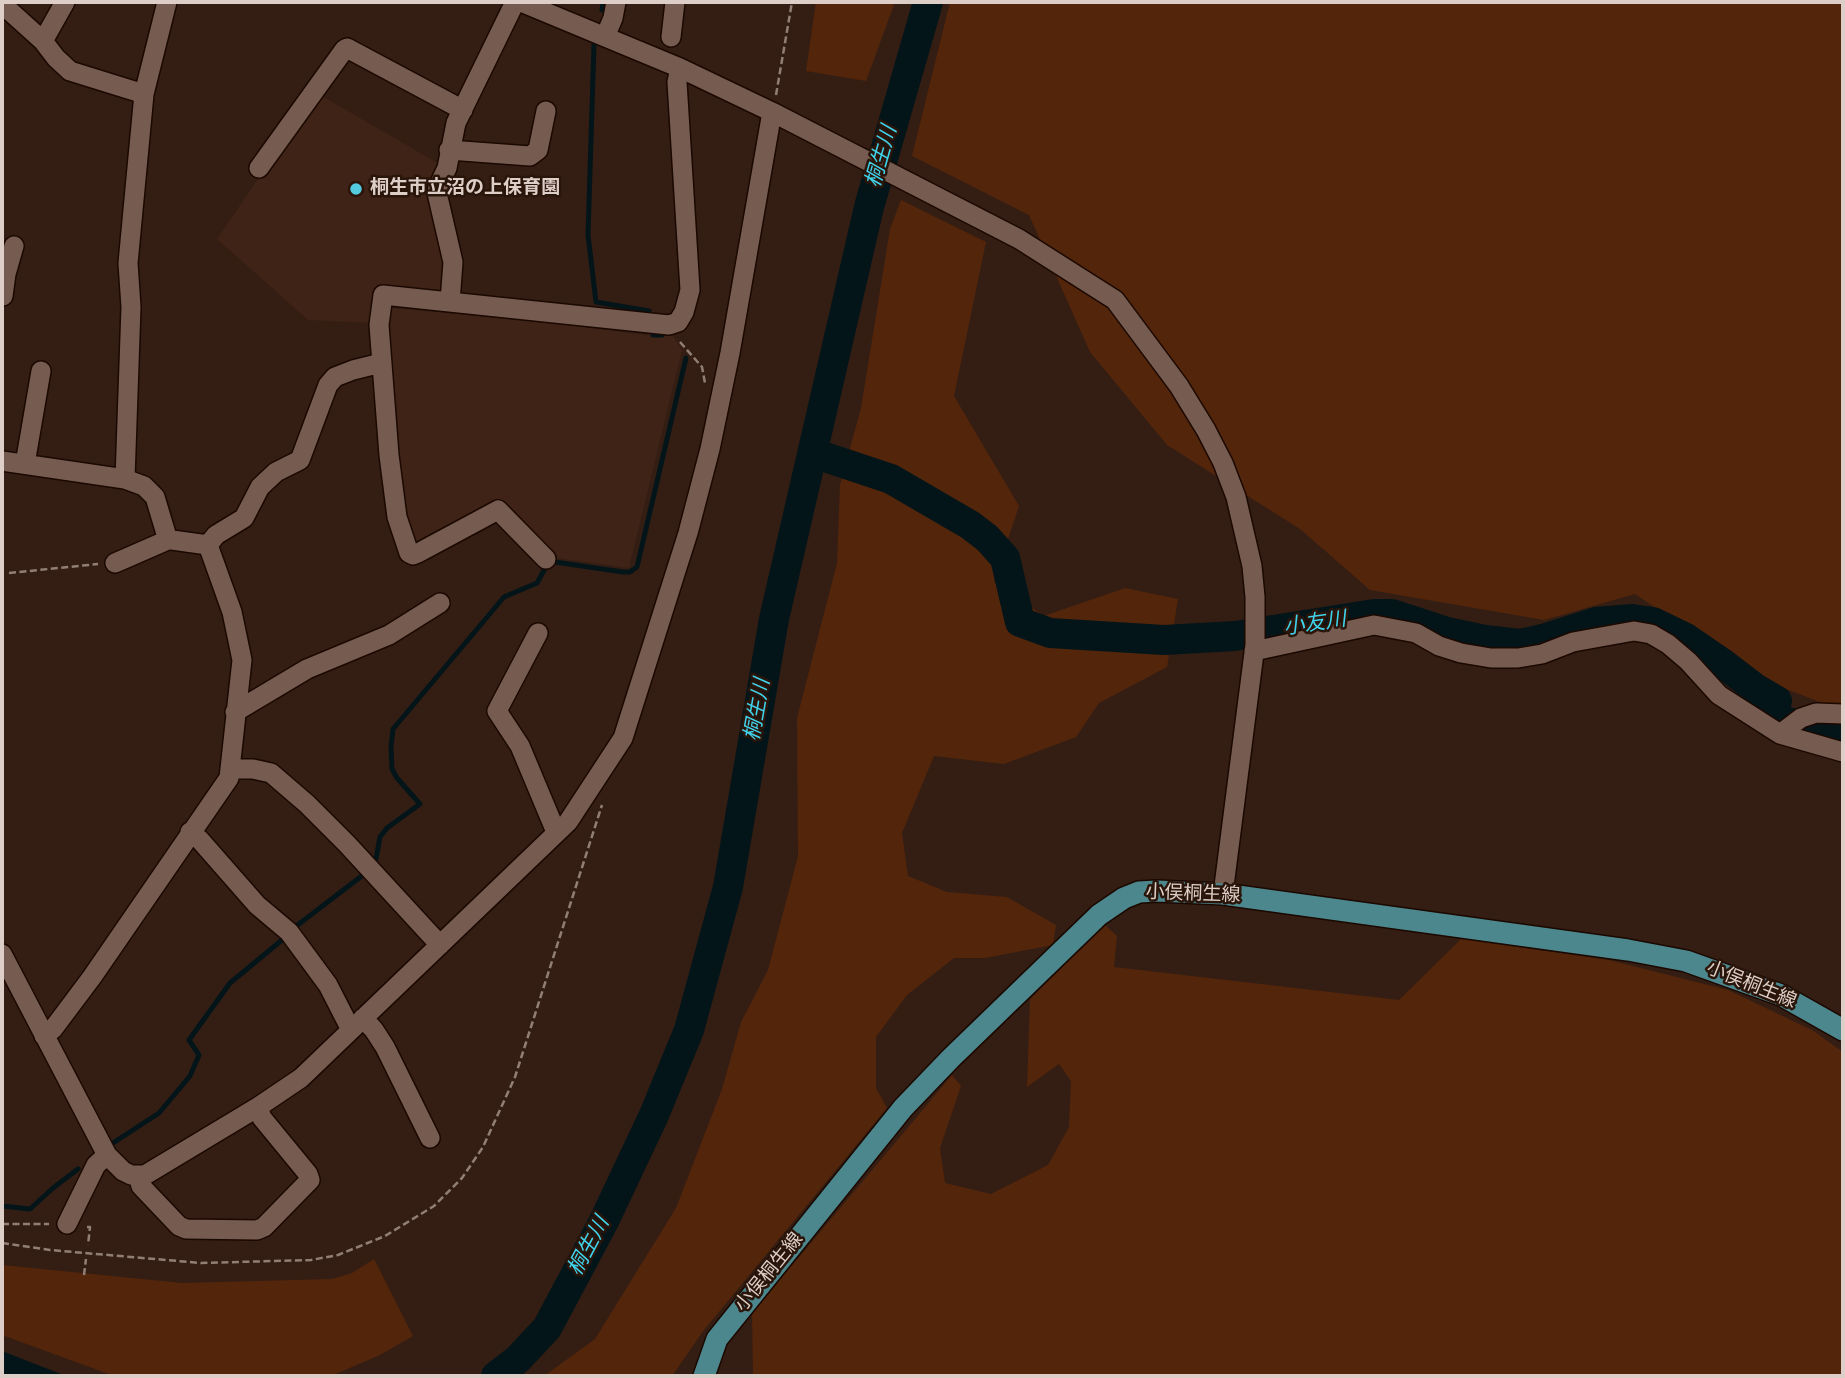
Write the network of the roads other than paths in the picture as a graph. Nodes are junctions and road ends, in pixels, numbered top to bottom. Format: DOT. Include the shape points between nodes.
graph roads {
  1 [pos="65,2"];
  2 [pos="167,2"];
  3 [pos="515,2"];
  4 [pos="521,2"];
  5 [pos="616,2"];
  6 [pos="675,2"];
  7 [pos="2,4"];
  8 [pos="605,37"];
  9 [pos="671,37"];
  10 [pos="43,41"];
  11 [pos="680,68"];
  12 [pos="144,94"];
  13 [pos="463,110"];
  14 [pos="775,110"];
  15 [pos="546,111"];
  16 [pos="449,150"];
  17 [pos="259,168"];
  18 [pos="14,246"];
  19 [pos="4,273"];
  20 [pos="3,296"];
  21 [pos="450,302"];
  22 [pos="381,363"];
  23 [pos="41,371"];
  24 [pos="2,461"];
  25 [pos="25,464"];
  26 [pos="124,479"];
  27 [pos="170,539"];
  28 [pos="208,545"];
  29 [pos="546,559"];
  30 [pos="115,563"];
  31 [pos="440,603"];
  32 [pos="538,633"];
  33 [pos="1255,648"];
  34 [pos="235,712"];
  35 [pos="1843,714"];
  36 [pos="1782,732"];
  37 [pos="1843,752"];
  38 [pos="230,769"];
  39 [pos="190,832"];
  40 [pos="556,832"];
  41 [pos="1223,894"];
  42 [pos="440,945"];
  43 [pos="2,954"];
  44 [pos="357,1024"];
  45 [pos="1843,1031"];
  46 [pos="44,1036"];
  47 [pos="258,1107"];
  48 [pos="430,1138"];
  49 [pos="107,1155"];
  50 [pos="138,1176"];
  51 [pos="67,1224"];
  52 [pos="704,1376"];
  1 -- 10 [label="street"];
  2 -- 12 [label="street"];
  3 -- 13 [label="street"];
  4 -- 8 [label="street"];
  5 -- 8 [label="street"];
  6 -- 9 [label="street"];
  7 -- 10 [label="street"];
  8 -- 11 [label="street"];
  10 -- 12 [label="street" via="70,71"];
  11 -- 14 [label="street"];
  11 -- 21 [label="street" via="677,82 690,290 678,331 669,325"];
  12 -- 26 [label="street" via="128,263 131,307"];
  13 -- 16 [label="street"];
  13 -- 17 [label="street" via="350,49 344,50"];
  14 -- 33 [label="street" via="1019,239 1115,300 1179,386 1217,452 1236,497 1252,566"];
  14 -- 40 [label="street" via="710,449 688,533 623,738 576,812"];
  15 -- 16 [label="street" via="538,150 530,156"];
  16 -- 21 [label="street" via="438,193 453,261"];
  18 -- 19 [label="street"];
  19 -- 20 [label="street"];
  21 -- 22 [label="street" via="383,295"];
  22 -- 28 [label="street" via="335,377 300,460 276,471 260,487 244,517"];
  22 -- 29 [label="street" via="397,517 409,553 418,554 498,510"];
  23 -- 25 [label="street"];
  24 -- 25 [label="street"];
  25 -- 26 [label="street"];
  26 -- 27 [label="street" via="153,492"];
  27 -- 28 [label="street"];
  27 -- 30 [label="street"];
  28 -- 34 [label="street" via="232,612 242,660"];
  31 -- 34 [label="street" via="389,635 307,669"];
  32 -- 40 [label="street" via="497,711 520,746"];
  33 -- 36 [label="street" via="1374,625 1416,632 1461,653 1518,658 1634,631 1668,644 1719,695"];
  33 -- 41 [label="street"];
  34 -- 38 [label="street"];
  35 -- 36 [label="street" via="1816,713"];
  36 -- 37 [label="street"];
  38 -- 39 [label="street" via="229,778"];
  38 -- 42 [label="street" via="271,774 307,804"];
  39 -- 44 [label="street" via="257,905 289,932"];
  39 -- 46 [label="street" via="92,977"];
  40 -- 42 [label="street"];
  41 -- 45 [label="main road, 小俣桐生線" via="1686,961 1781,995"];
  41 -- 52 [label="main road, 小俣桐生線" via="1139,892 1099,915 903,1108 717,1339"];
  42 -- 44 [label="street"];
  43 -- 46 [label="street"];
  44 -- 47 [label="street" via="301,1078"];
  44 -- 48 [label="street" via="385,1047"];
  46 -- 49 [label="street"];
  47 -- 50 [label="street"];
  47 -- 50 [label="street" via="310,1180 264,1227 186,1229 141,1186"];
  49 -- 50 [label="street" via="117,1167"];
  49 -- 51 [label="street" via="96,1165"];
}
